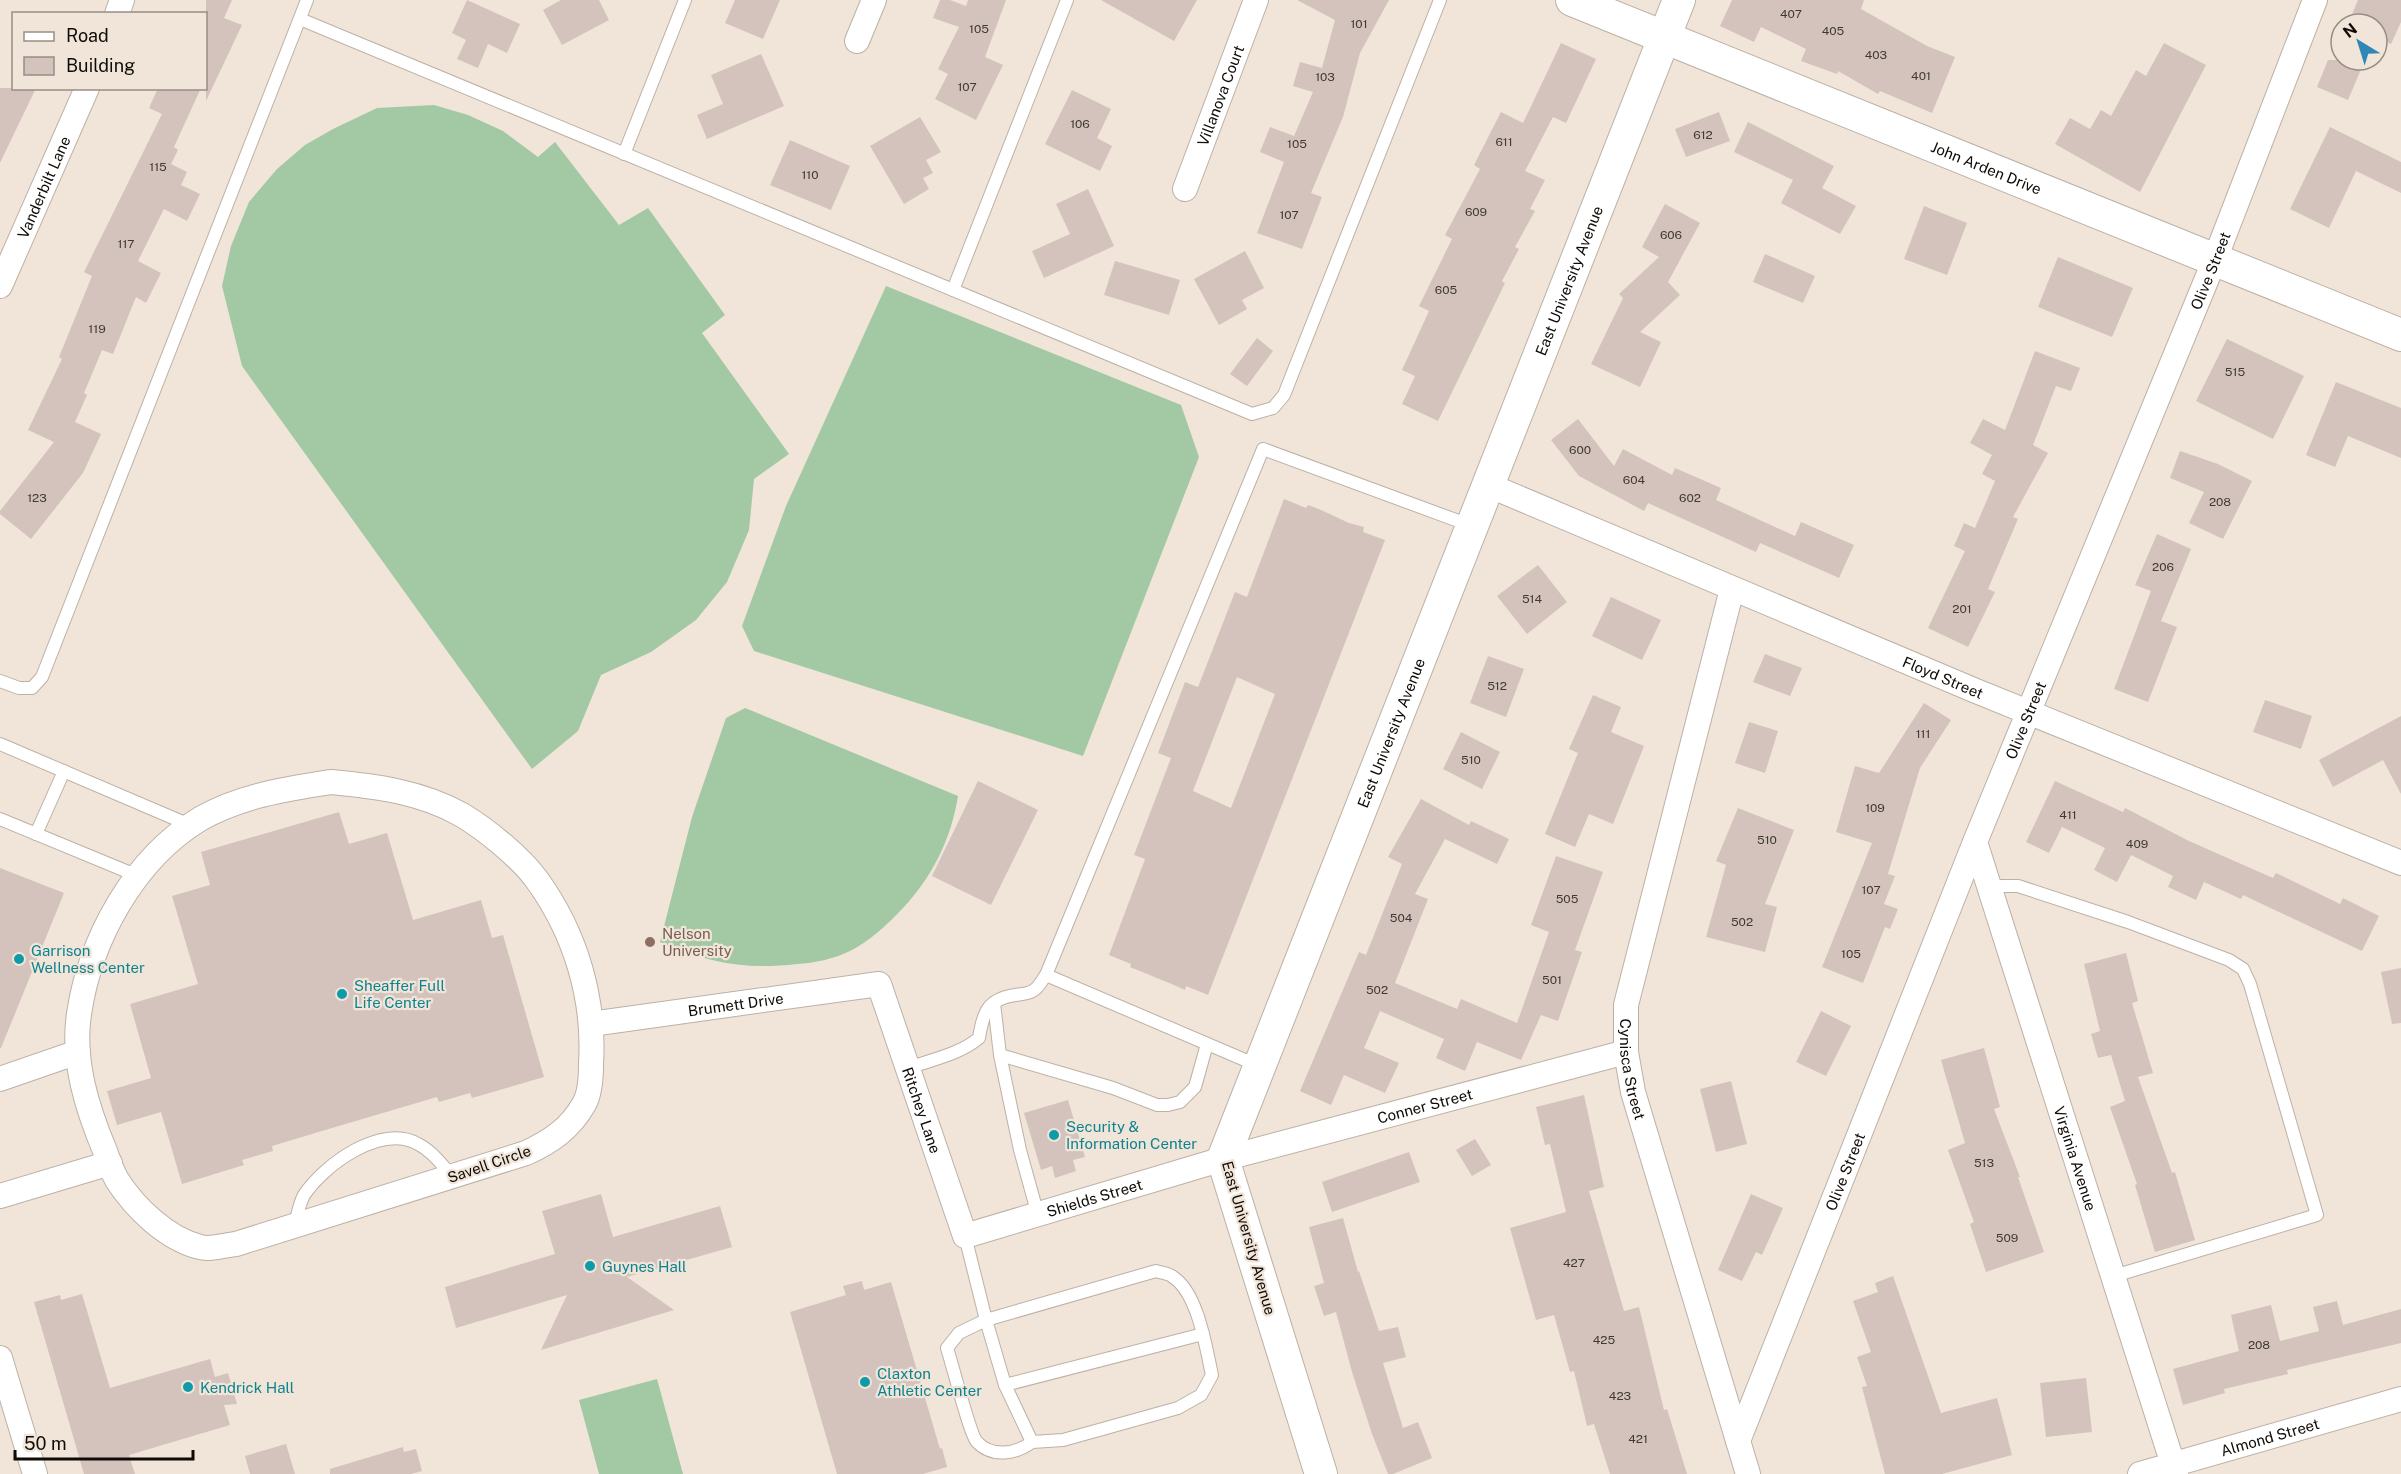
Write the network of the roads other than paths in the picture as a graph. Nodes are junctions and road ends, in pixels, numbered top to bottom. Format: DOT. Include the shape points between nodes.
graph roads {
  1 [pos="307,0"];
  2 [pos="685,0"];
  3 [pos="874,0"];
  4 [pos="1066,0"];
  5 [pos="1256,0"];
  6 [pos="1440,0"];
  7 [pos="1572,0"];
  8 [pos="1679,0"];
  9 [pos="2315,0"];
  10 [pos="300,19"];
  11 [pos="1665,37"];
  12 [pos="857,41"];
  13 [pos="86,90"];
  14 [pos="624,154"];
  15 [pos="1185,189"];
  16 [pos="2215,259"];
  17 [pos="0,286"];
  18 [pos="953,290"];
  19 [pos="2401,335"];
  20 [pos="1488,485"];
  21 [pos="1472,526"];
  22 [pos="1732,590"];
  23 [pos="0,681"];
  24 [pos="2030,712"];
  25 [pos="0,744"];
  26 [pos="64,771"];
  27 [pos="0,819"];
  28 [pos="192,826"];
  29 [pos="36,834"];
  30 [pos="1975,842"];
  31 [pos="2401,863"];
  32 [pos="138,876"];
  33 [pos="1989,886"];
  34 [pos="1046,975"];
  35 [pos="879,984"];
  36 [pos="994,1003"];
  37 [pos="591,1024"];
  38 [pos="1207,1044"];
  39 [pos="78,1052"];
  40 [pos="1626,1052"];
  41 [pos="1000,1055"];
  42 [pos="1260,1066"];
  43 [pos="908,1068"];
  44 [pos="0,1079"];
  45 [pos="1223,1159"];
  46 [pos="110,1163"];
  47 [pos="452,1176"];
  48 [pos="0,1196"];
  49 [pos="1038,1215"];
  50 [pos="295,1226"];
  51 [pos="965,1236"];
  52 [pos="2114,1276"];
  53 [pos="986,1320"];
  54 [pos="1203,1334"];
  55 [pos="0,1358"];
  56 [pos="1005,1386"];
  57 [pos="2401,1399"];
  58 [pos="1738,1441"];
  59 [pos="1032,1442"];
  60 [pos="2174,1469"];
  61 [pos="35,1474"];
  62 [pos="1321,1474"];
  63 [pos="1748,1474"];
  64 [pos="2140,1474"];
  1 -- 10 [label="lane"];
  2 -- 14 [label="lane"];
  3 -- 12 [label="street"];
  4 -- 18 [label="lane"];
  5 -- 15 [label="street, Villanova Court"];
  6 -- 18 [label="lane" via="1284,395 1273,408 1252,414"];
  7 -- 11 [label="street, John Arden Drive"];
  8 -- 11 [label="street, East University Avenue"];
  9 -- 16 [label="street, Olive Street"];
  10 -- 14 [label="lane"];
  10 -- 23 [label="lane" via="42,677 26,688"];
  11 -- 16 [label="street, John Arden Drive"];
  11 -- 20 [label="street, East University Avenue"];
  13 -- 17 [label="street, Vanderbilt Lane"];
  14 -- 18 [label="lane"];
  16 -- 19 [label="street, John Arden Drive"];
  16 -- 24 [label="street, Olive Street"];
  20 -- 21 [label="street, East University Avenue"];
  20 -- 22 [label="street, Floyd Street"];
  21 -- 34 [label="lane" via="1263,448"];
  21 -- 42 [label="street, East University Avenue"];
  22 -- 24 [label="street, Floyd Street"];
  22 -- 40 [label="street, Cynisca Street" via="1626,1005"];
  24 -- 30 [label="street, Olive Street"];
  24 -- 31 [label="street, Floyd Street"];
  25 -- 26 [label="lane"];
  26 -- 28 [label="lane"];
  26 -- 29 [label="lane"];
  27 -- 29 [label="lane"];
  28 -- 32 [label="street, Savell Circle" via="162,848"];
  28 -- 37 [label="street, Savell Circle" via="242,800 331,782 377,786 425,799 462,815 501,843 536,879 564,921 577,956"];
  29 -- 32 [label="lane"];
  30 -- 33 [label="street, Virginia Avenue"];
  30 -- 58 [label="street, Olive Street"];
  32 -- 39 [label="street, Savell Circle" via="107,924 91,966 79,1014"];
  33 -- 52 [label="street, Virginia Avenue"];
  33 -- 52 [label="lane" via="2018,885 2151,930 2229,960 2243,969 2250,984 2317,1215"];
  34 -- 36 [label="lane" via="1030,992"];
  34 -- 38 [label="lane"];
  35 -- 37 [label="street, Brumett Drive"];
  35 -- 43 [label="street, Ritchey Lane"];
  36 -- 41 [label="lane"];
  36 -- 43 [label="lane" via="984,1013 979,1038 974,1042"];
  37 -- 47 [label="street, Savell Circle" via="589,1084 585,1103 570,1124 551,1141 526,1153"];
  38 -- 41 [label="lane" via="1195,1087 1180,1102 1168,1106"];
  38 -- 42 [label="lane"];
  39 -- 44 [label="street"];
  39 -- 46 [label="street, Savell Circle" via="86,1103"];
  40 -- 45 [label="street, Conner Street"];
  40 -- 58 [label="street, Cynisca Street" via="1633,1092"];
  41 -- 49 [label="lane"];
  42 -- 45 [label="street, East University Avenue"];
  43 -- 51 [label="street, Ritchey Lane"];
  45 -- 49 [label="street, Shields Street"];
  45 -- 62 [label="street, East University Avenue"];
  46 -- 48 [label="street"];
  46 -- 50 [label="street, Savell Circle" via="141,1211 180,1240 202,1248 236,1244"];
  47 -- 50 [label="street, Savell Circle"];
  47 -- 50 [label="lane" via="417,1143 398,1139 378,1141 355,1149 325,1169 302,1198"];
  49 -- 51 [label="street, Shields Street"];
  51 -- 53 [label="lane"];
  52 -- 60 [label="street, Virginia Avenue"];
  53 -- 54 [label="lane" via="1156,1271 1172,1275 1186,1288"];
  53 -- 56 [label="lane"];
  53 -- 59 [label="lane" via="959,1334 947,1348 975,1441 988,1450 1003,1452 1020,1451"];
  54 -- 56 [label="lane"];
  54 -- 59 [label="lane" via="1212,1375 1202,1395 1178,1408 1063,1440"];
  55 -- 61 [label="street"];
  56 -- 59 [label="lane"];
  57 -- 60 [label="street, Almond Street"];
  58 -- 63 [label="street, Cynisca Street"];
  60 -- 64 [label="street, Almond Street"];
}
